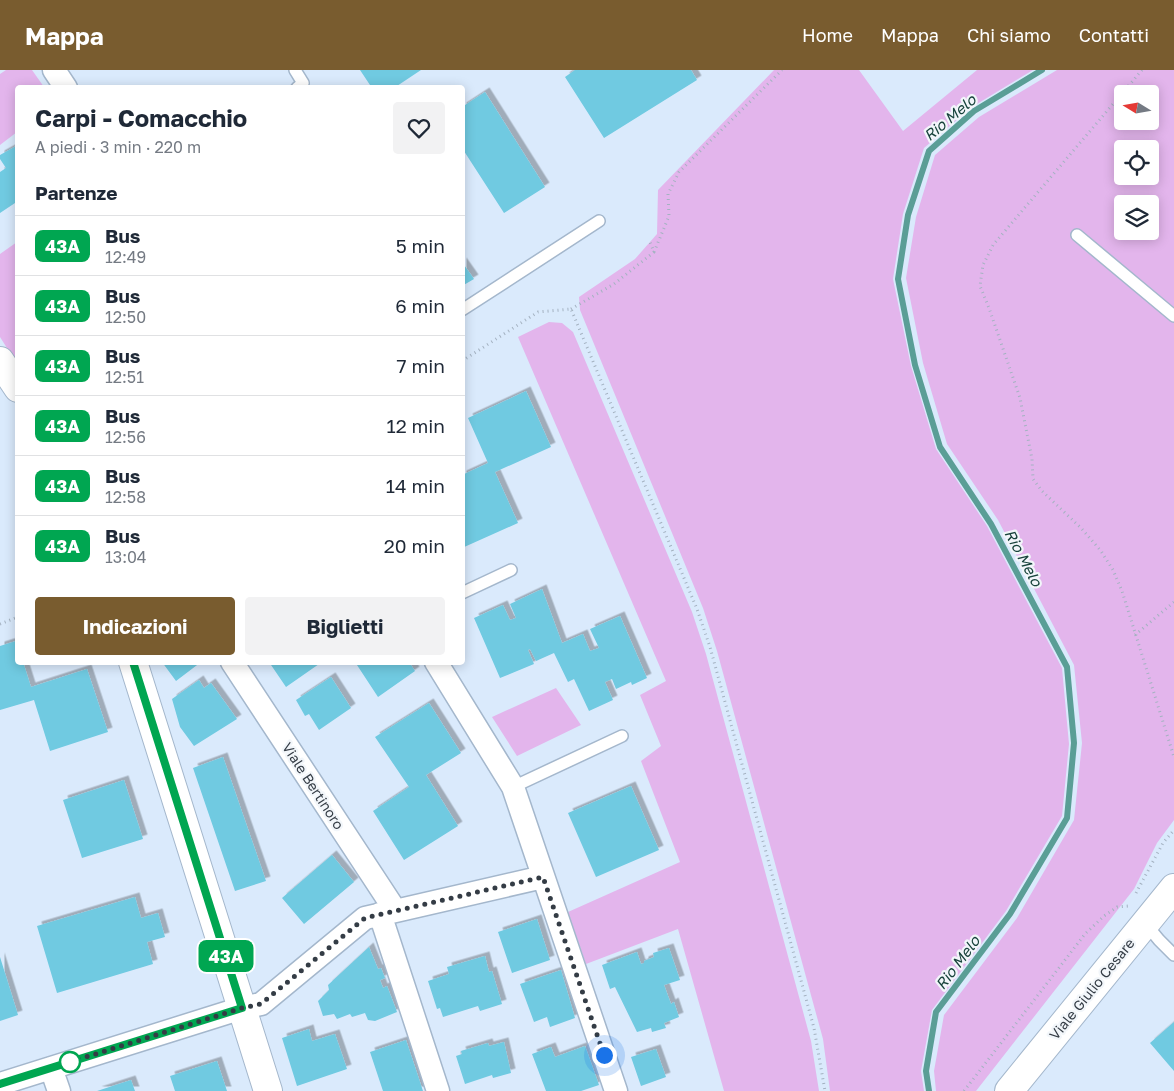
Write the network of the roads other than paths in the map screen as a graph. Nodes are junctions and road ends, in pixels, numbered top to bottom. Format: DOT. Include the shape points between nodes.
graph roads {
  1 [pos="54,70"];
  2 [pos="295,70"];
  3 [pos="64,85"];
  4 [pos="301,85"];
  5 [pos="598,221"];
  6 [pos="1077,235"];
  7 [pos="465,308"];
  8 [pos="1174,316"];
  9 [pos="0,362"];
  10 [pos="15,384"];
  11 [pos="511,570"];
  12 [pos="465,592"];
  13 [pos="134,665"];
  14 [pos="234,665"];
  15 [pos="438,665"];
  16 [pos="622,736"];
  17 [pos="513,787"];
  18 [pos="543,877"];
  19 [pos="1174,888"];
  20 [pos="388,912"];
  21 [pos="1137,915"];
  22 [pos="1174,955"];
  23 [pos="242,1008"];
  24 [pos="51,1068"];
  25 [pos="0,1084"];
  26 [pos="59,1091"];
  27 [pos="268,1091"];
  28 [pos="438,1091"];
  29 [pos="616,1091"];
  30 [pos="1010,1091"];
  1 -- 3 [label="street"];
  2 -- 4 [label="lane" via="304,83"];
  5 -- 7 [label="lane"];
  6 -- 8 [label="lane"];
  9 -- 10 [label="street"];
  11 -- 12 [label="lane"];
  13 -- 23 [label="street"];
  14 -- 20 [label="street, Viale Bertinoro"];
  15 -- 17 [label="street"];
  16 -- 17 [label="lane"];
  17 -- 18 [label="street"];
  18 -- 20 [label="street"];
  18 -- 29 [label="street"];
  19 -- 21 [label="street, Viale Giulio Cesare"];
  20 -- 23 [label="street" via="365,918 261,1004"];
  20 -- 28 [label="street, Viale Bertinoro"];
  21 -- 22 [label="lane"];
  21 -- 30 [label="street, Viale Giulio Cesare"];
  23 -- 24 [label="street"];
  23 -- 27 [label="street"];
  24 -- 25 [label="street"];
  24 -- 26 [label="street"];
}
